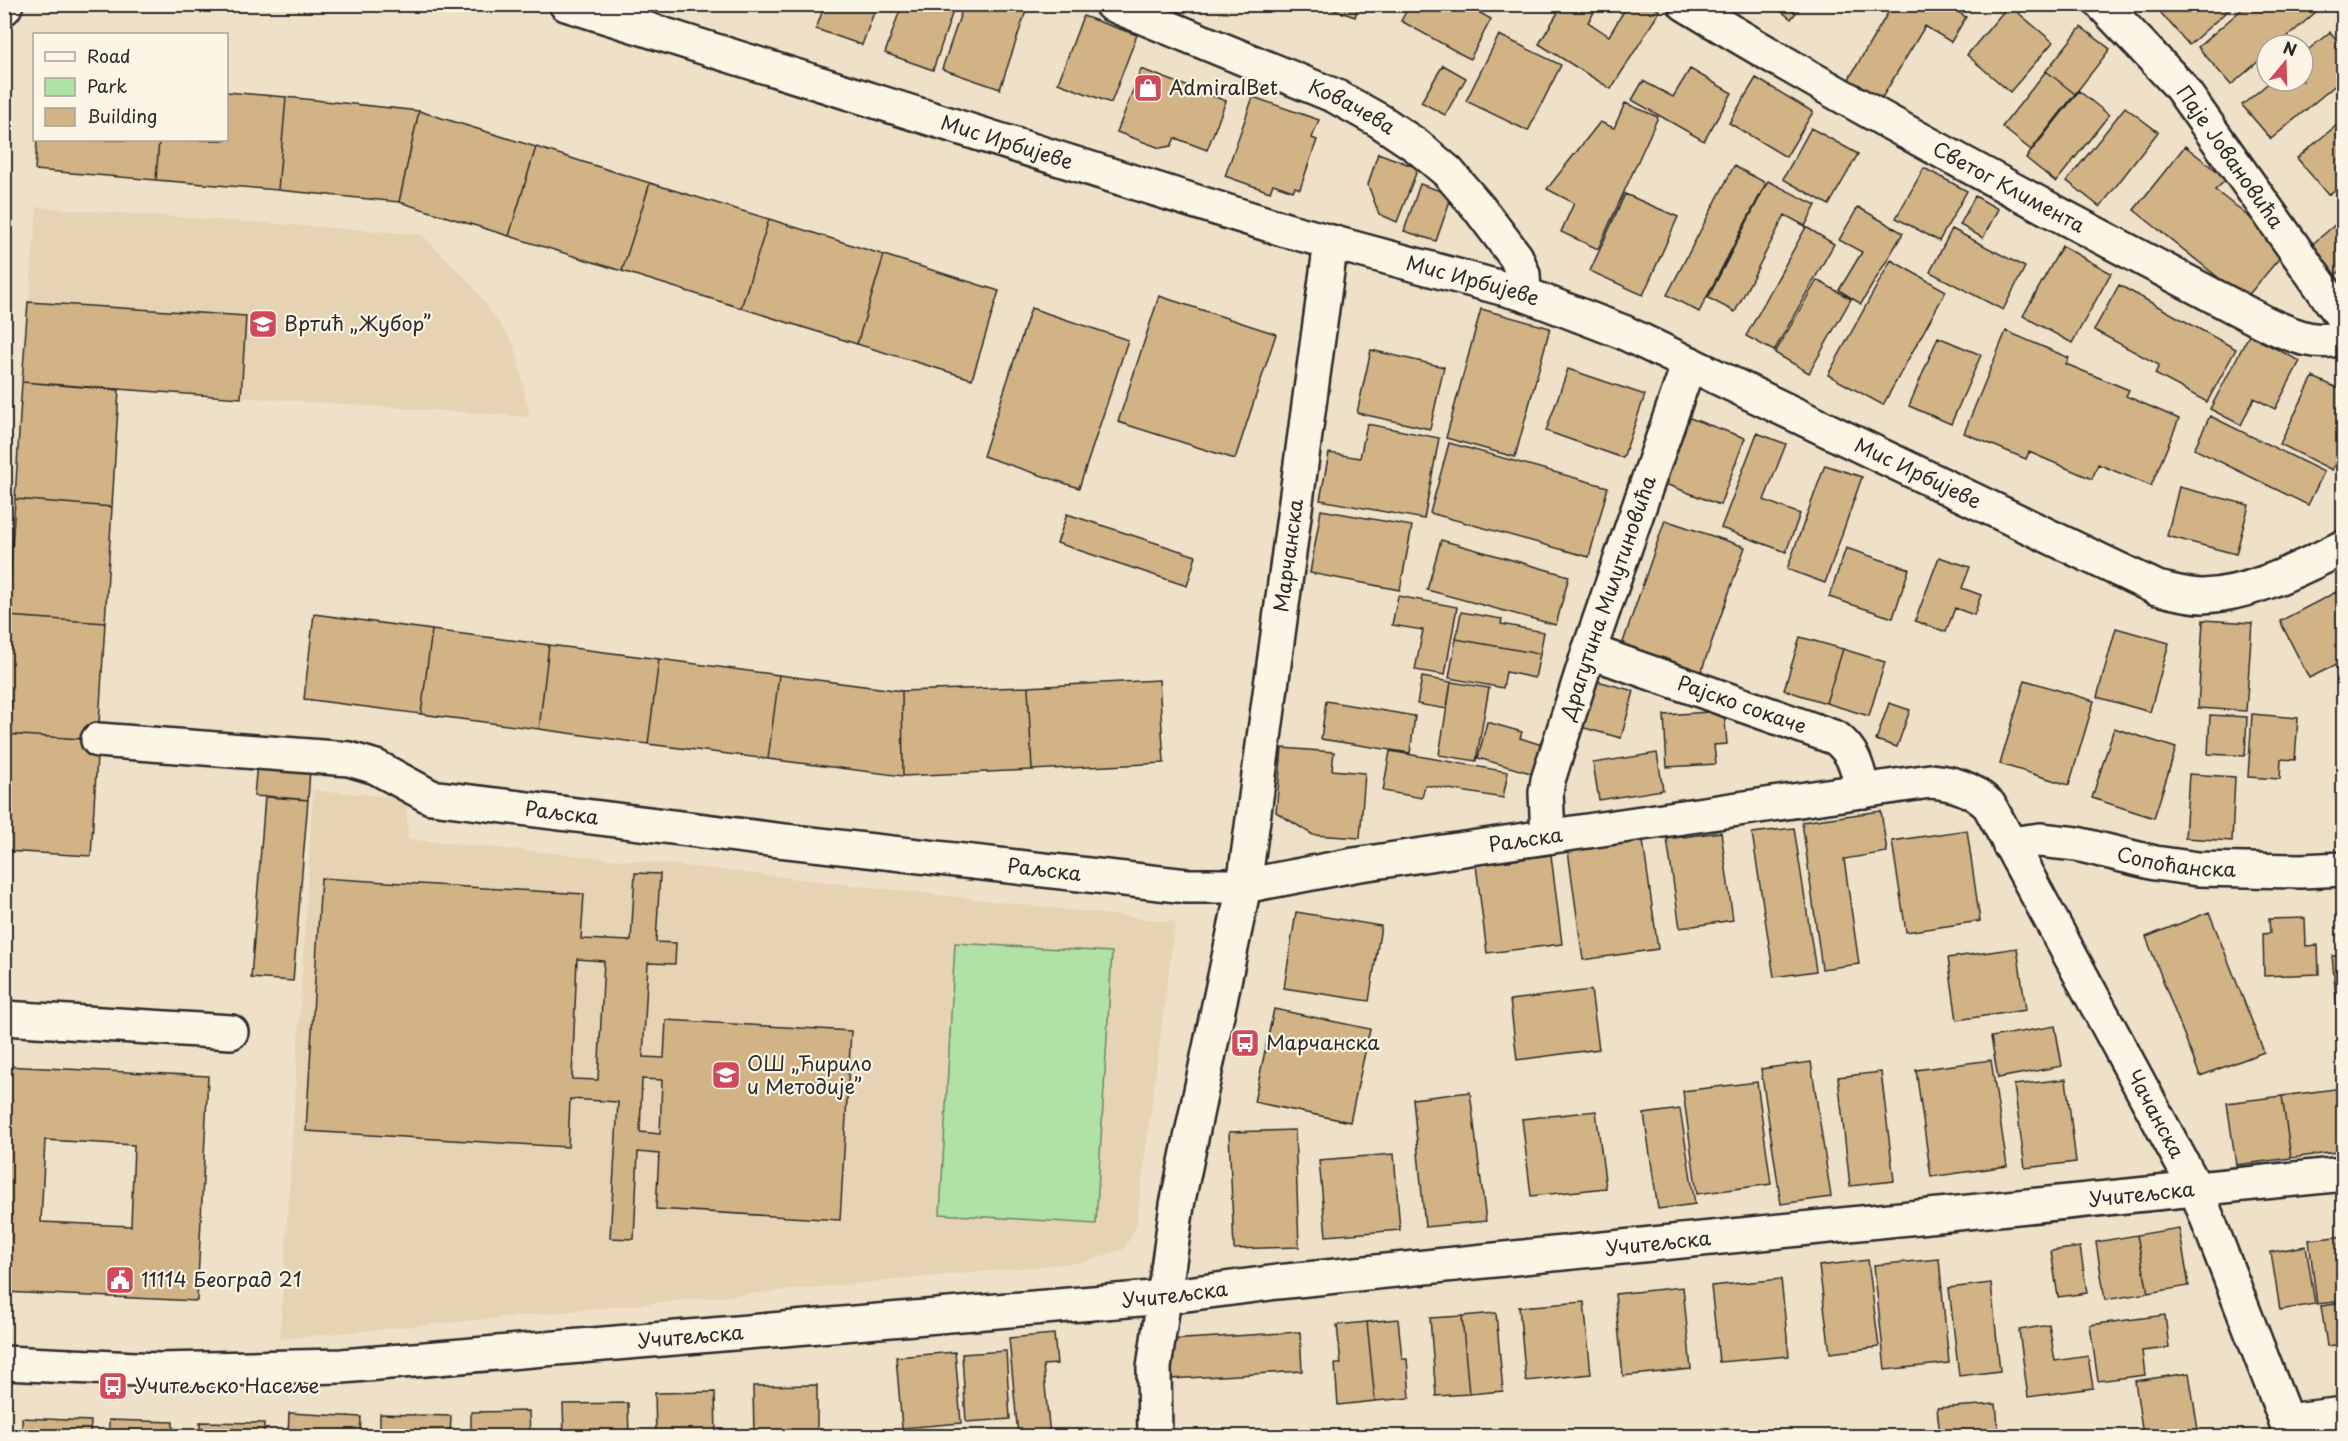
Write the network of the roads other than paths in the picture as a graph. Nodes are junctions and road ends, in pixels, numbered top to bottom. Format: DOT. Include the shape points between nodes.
graph roads {
  1 [pos="566,4"];
  2 [pos="1111,4"];
  3 [pos="1685,4"];
  4 [pos="2102,4"];
  5 [pos="1331,242"];
  6 [pos="1524,294"];
  7 [pos="2343,319"];
  8 [pos="2343,336"];
  9 [pos="1689,363"];
  10 [pos="2343,547"];
  11 [pos="1589,651"];
  12 [pos="98,740"];
  13 [pos="1863,790"];
  14 [pos="1989,805"];
  15 [pos="1548,836"];
  16 [pos="2009,844"];
  17 [pos="2343,869"];
  18 [pos="1244,886"];
  19 [pos="4,1018"];
  20 [pos="231,1032"];
  21 [pos="2343,1173"];
  22 [pos="2196,1189"];
  23 [pos="1164,1297"];
  24 [pos="4,1363"];
  25 [pos="2343,1414"];
  26 [pos="2289,1429"];
  27 [pos="1155,1437"];
  1 -- 5 [label="street, Мис Ирбијеве"];
  2 -- 6 [label="street, Ковачева" via="1335,96 1408,140 1448,172 1504,240 1523,274"];
  3 -- 8 [label="street, Светог Климента" via="1890,122 2267,324 2296,337 2335,340"];
  4 -- 7 [label="street, Паје Јовановића" via="2180,85"];
  5 -- 6 [label="street, Мис Ирбијеве"];
  5 -- 18 [label="street, Марчанска"];
  6 -- 9 [label="street, Мис Ирбијеве" via="1623,332"];
  9 -- 10 [label="street, Мис Ирбијеве" via="2157,588 2200,596 2235,593 2295,571"];
  9 -- 11 [label="street, Драгутина Милутиновића"];
  11 -- 13 [label="street, Рајско сокаче" via="1836,738 1856,762"];
  11 -- 15 [label="street, Драгутина Милутиновића" via="1548,780"];
  12 -- 18 [label="street, Раљска" via="350,759 376,767 431,797 1033,870 1187,886"];
  13 -- 14 [label="street, Раљска" via="1951,782"];
  13 -- 15 [label="street, Раљска"];
  14 -- 16 [label="street, Чачанска"];
  15 -- 18 [label="street, Раљска"];
  16 -- 17 [label="street, Сопоћанска" via="2040,840 2077,844 2198,869"];
  16 -- 22 [label="street, Чачанска"];
  18 -- 23 [label="street, Марчанска" via="1177,1205"];
  19 -- 20 [label="street"];
  21 -- 22 [label="street, Учитељска"];
  22 -- 23 [label="street, Учитељска" via="1277,1282"];
  22 -- 26 [label="street, Чачанска"];
  23 -- 24 [label="street, Учитељска" via="342,1366 159,1370"];
  23 -- 27 [label="street, Марчанска" via="1154,1368"];
  25 -- 26 [label="street"];
}
